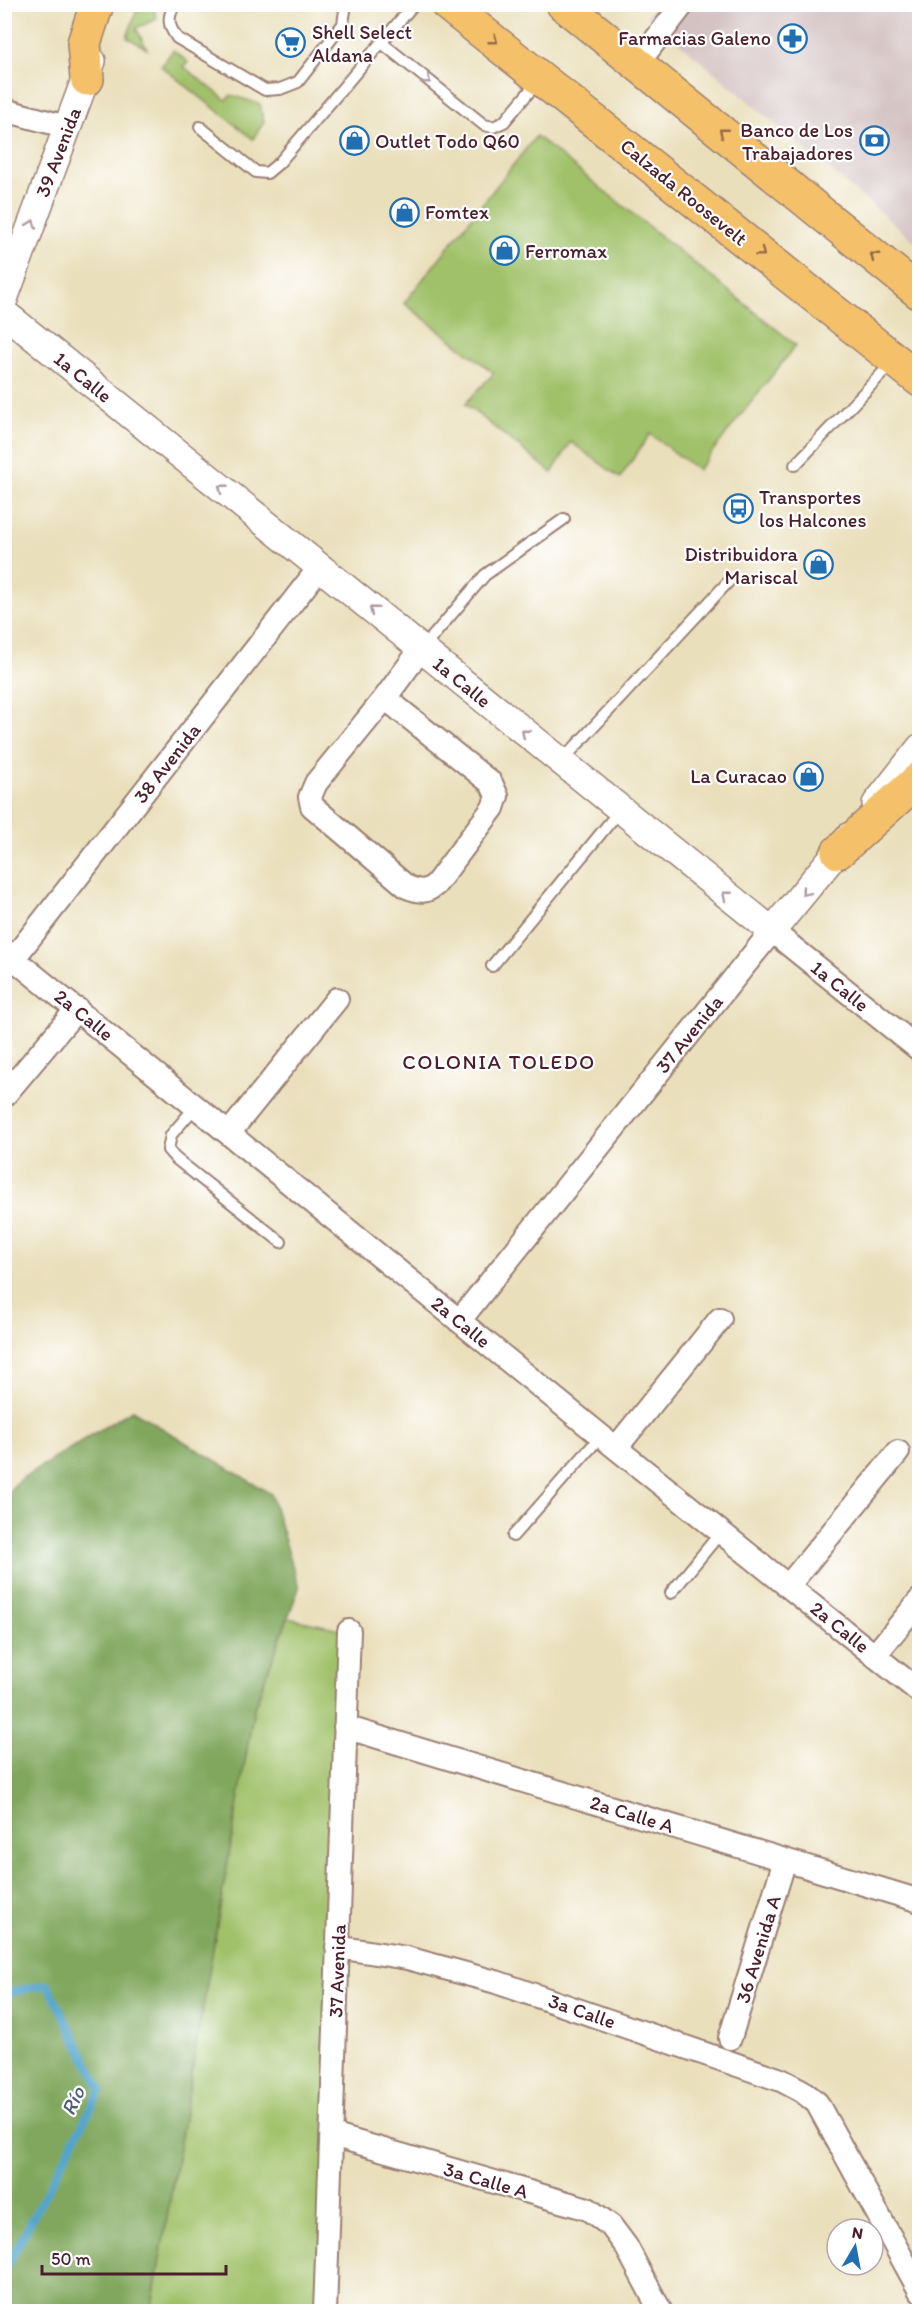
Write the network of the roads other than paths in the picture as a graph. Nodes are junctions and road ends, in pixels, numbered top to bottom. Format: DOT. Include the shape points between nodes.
graph roads {
  1 [pos="97,4"];
  2 [pos="111,4"];
  3 [pos="174,4"];
  4 [pos="346,4"];
  5 [pos="414,4"];
  6 [pos="447,4"];
  7 [pos="564,4"];
  8 [pos="682,4"];
  9 [pos="382,43"];
  10 [pos="638,63"];
  11 [pos="541,77"];
  12 [pos="87,79"];
  13 [pos="4,110"];
  14 [pos="67,127"];
  15 [pos="200,127"];
  16 [pos="920,293"];
  17 [pos="4,298"];
  18 [pos="4,313"];
  19 [pos="907,370"];
  20 [pos="795,465"];
  21 [pos="564,519"];
  22 [pos="320,567"];
  23 [pos="729,581"];
  24 [pos="422,649"];
  25 [pos="385,698"];
  26 [pos="920,748"];
  27 [pos="561,762"];
  28 [pos="920,778"];
  29 [pos="620,810"];
  30 [pos="838,852"];
  31 [pos="772,932"];
  32 [pos="9,955"];
  33 [pos="492,966"];
  34 [pos="338,999"];
  35 [pos="77,1009"];
  36 [pos="920,1050"];
  37 [pos="4,1096"];
  38 [pos="196,1106"];
  39 [pos="229,1133"];
  40 [pos="281,1242"];
  41 [pos="720,1319"];
  42 [pos="459,1321"];
  43 [pos="609,1442"];
  44 [pos="898,1452"];
  45 [pos="721,1532"];
  46 [pos="513,1536"];
  47 [pos="788,1586"];
  48 [pos="671,1593"];
  49 [pos="920,1600"];
  50 [pos="349,1630"];
  51 [pos="874,1655"];
  52 [pos="920,1692"];
  53 [pos="345,1727"];
  54 [pos="785,1860"];
  55 [pos="920,1901"];
  56 [pos="337,1947"];
  57 [pos="730,2038"];
  58 [pos="332,2135"];
  59 [pos="920,2291"];
  60 [pos="325,2312"];
  61 [pos="661,2312"];
  1 -- 12 [label="highway" via="84,43"];
  2 -- 12 [label="street, 39 Avenida"];
  3 -- 4 [label="lane" via="169,14 177,38 265,90 298,82 343,24"];
  5 -- 9 [label="lane"];
  6 -- 11 [label="highway, Calzada Roosevelt, one-way"];
  7 -- 10 [label="highway"];
  8 -- 10 [label="street"];
  9 -- 11 [label="lane, one-way" via="484,125 493,127 504,122"];
  9 -- 15 [label="lane" via="267,173 256,172"];
  16 -- 10 [label="highway, one-way"];
  11 -- 19 [label="highway, Calzada Roosevelt, one-way"];
  12 -- 14 [label="street, 39 Avenida"];
  13 -- 14 [label="street"];
  17 -- 14 [label="street, 39 Avenida, one-way"];
  22 -- 18 [label="street, 1a Calle, one-way"];
  19 -- 20 [label="lane"];
  21 -- 24 [label="lane" via="485,575"];
  24 -- 22 [label="street, 1a Calle, one-way"];
  22 -- 32 [label="street, 38 Avenida"];
  23 -- 27 [label="lane"];
  24 -- 25 [label="street"];
  27 -- 24 [label="street, 1a Calle, one-way"];
  25 -- 25 [label="street" via="309,797 312,806 407,887 422,892 436,884 493,808 497,796 491,783"];
  26 -- 30 [label="street, 37 Avenida"];
  27 -- 29 [label="street, 1a Calle"];
  28 -- 30 [label="highway"];
  31 -- 29 [label="street, 1a Calle, one-way"];
  29 -- 33 [label="lane"];
  30 -- 31 [label="street, 37 Avenida, one-way"];
  31 -- 36 [label="street, 1a Calle"];
  31 -- 42 [label="street, 37 Avenida"];
  32 -- 35 [label="street, 2a Calle"];
  34 -- 39 [label="street"];
  35 -- 37 [label="street"];
  35 -- 38 [label="street, 2a Calle"];
  38 -- 39 [label="street, 2a Calle"];
  38 -- 40 [label="lane" via="171,1135 168,1150"];
  39 -- 42 [label="street, 2a Calle"];
  41 -- 43 [label="street"];
  42 -- 43 [label="street, 2a Calle"];
  43 -- 45 [label="street, 2a Calle"];
  43 -- 46 [label="lane"];
  44 -- 47 [label="street"];
  45 -- 47 [label="street, 2a Calle"];
  45 -- 48 [label="lane"];
  47 -- 51 [label="street, 2a Calle"];
  49 -- 51 [label="street"];
  50 -- 53 [label="street, 37 Avenida"];
  51 -- 52 [label="street, 2a Calle"];
  53 -- 54 [label="street, 2a Calle A"];
  53 -- 56 [label="street, 37 Avenida"];
  54 -- 55 [label="street, 2a Calle A"];
  54 -- 57 [label="street, 36 Avenida A"];
  56 -- 58 [label="street, 37 Avenida"];
  56 -- 59 [label="street, 3a Calle" via="407,1958 496,1982 781,2080 802,2091 817,2103"];
  58 -- 60 [label="street, 37 Avenida"];
  58 -- 61 [label="street, 3a Calle A" via="588,2209 612,2226"];
}
